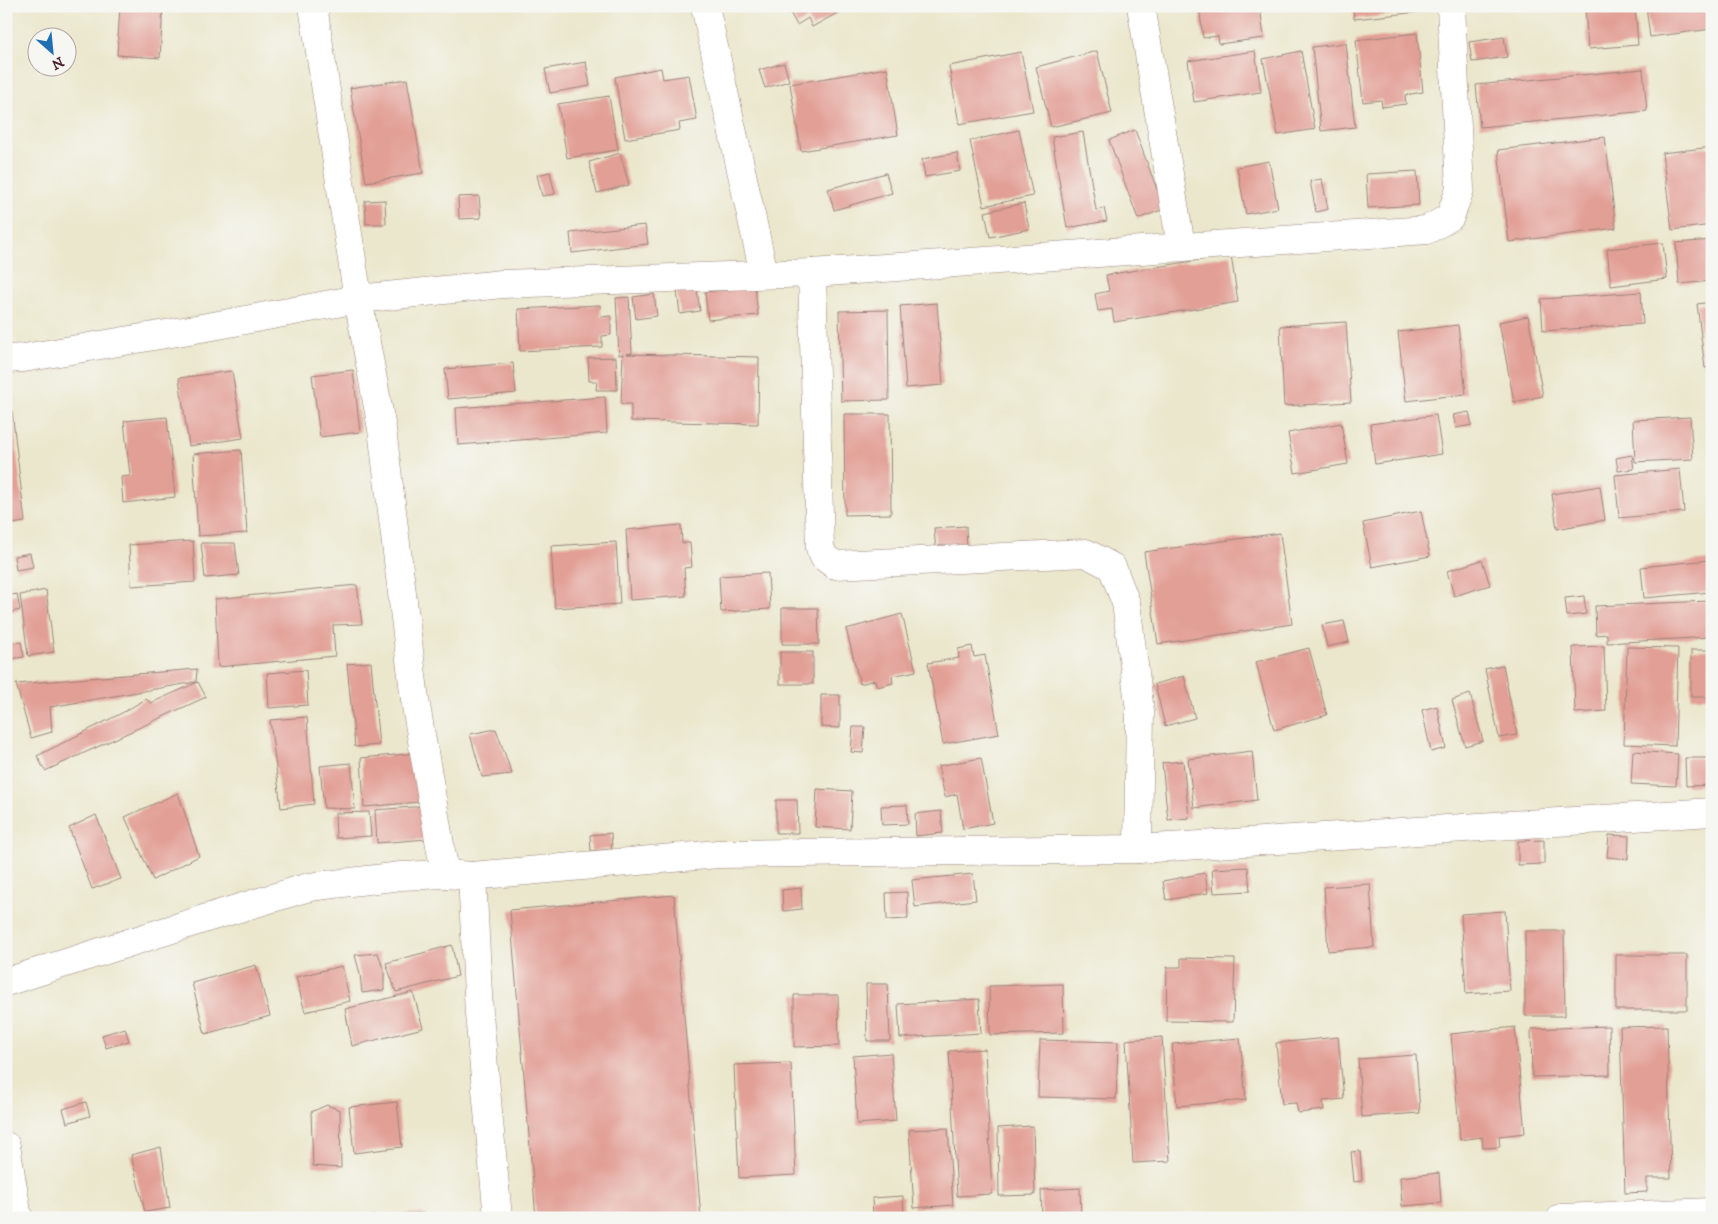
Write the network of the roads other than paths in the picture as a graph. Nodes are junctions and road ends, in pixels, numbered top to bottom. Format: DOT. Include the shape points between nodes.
graph roads {
  1 [pos="314,6"];
  2 [pos="705,6"];
  3 [pos="1141,6"];
  4 [pos="1452,6"];
  5 [pos="1181,246"];
  6 [pos="812,273"];
  7 [pos="764,274"];
  8 [pos="358,299"];
  9 [pos="6,359"];
  10 [pos="1712,812"];
  11 [pos="1138,849"];
  12 [pos="445,874"];
  13 [pos="472,876"];
  14 [pos="6,982"];
  15 [pos="6,1146"];
  16 [pos="1712,1212"];
  17 [pos="18,1218"];
  18 [pos="498,1218"];
  19 [pos="1561,1218"];
  1 -- 8 [label="street"];
  2 -- 7 [label="street"];
  3 -- 5 [label="street"];
  4 -- 5 [label="street" via="1460,189 1450,217 1427,230"];
  5 -- 6 [label="street"];
  6 -- 7 [label="street"];
  6 -- 11 [label="street" via="820,548 824,557 835,565 1086,553 1112,567 1126,604 1140,711"];
  7 -- 8 [label="street" via="502,284"];
  8 -- 9 [label="street"];
  8 -- 12 [label="street" via="382,429 415,700"];
  10 -- 11 [label="street"];
  11 -- 13 [label="street" via="718,854"];
  12 -- 13 [label="street"];
  12 -- 14 [label="street" via="309,887"];
  13 -- 18 [label="street" via="479,1014"];
  15 -- 17 [label="street"];
  16 -- 19 [label="street"];
}
